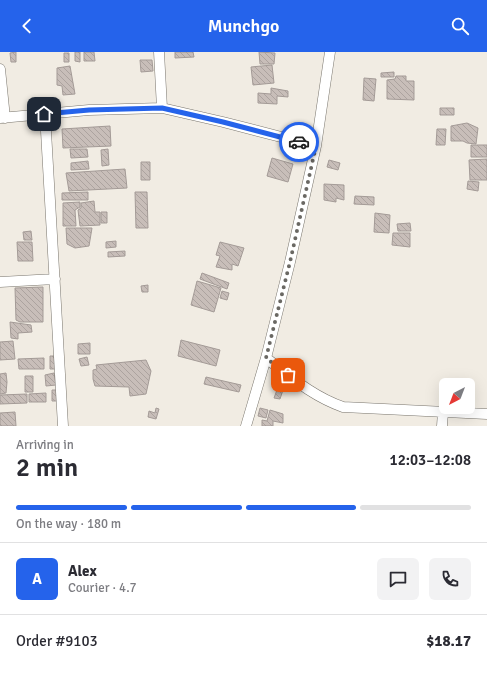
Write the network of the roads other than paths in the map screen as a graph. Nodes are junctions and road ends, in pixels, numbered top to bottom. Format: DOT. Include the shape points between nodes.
graph roads {
  1 [pos="159,52"];
  2 [pos="330,52"];
  3 [pos="0,69"];
  4 [pos="162,108"];
  5 [pos="44,114"];
  6 [pos="2,118"];
  7 [pos="316,146"];
  8 [pos="55,279"];
  9 [pos="0,282"];
  10 [pos="266,358"];
  11 [pos="439,412"];
  12 [pos="475,413"];
  13 [pos="442,414"];
  14 [pos="487,414"];
  15 [pos="63,426"];
  16 [pos="246,426"];
  17 [pos="442,426"];
  1 -- 4 [label="street"];
  2 -- 7 [label="street"];
  3 -- 6 [label="street"];
  4 -- 5 [label="street"];
  4 -- 7 [label="street"];
  5 -- 6 [label="street"];
  5 -- 8 [label="street"];
  7 -- 10 [label="street"];
  8 -- 9 [label="street"];
  8 -- 15 [label="street"];
  10 -- 11 [label="street" via="310,392 343,407"];
  10 -- 16 [label="street"];
  12 -- 14 [label="street"];
  13 -- 17 [label="street"];
}
